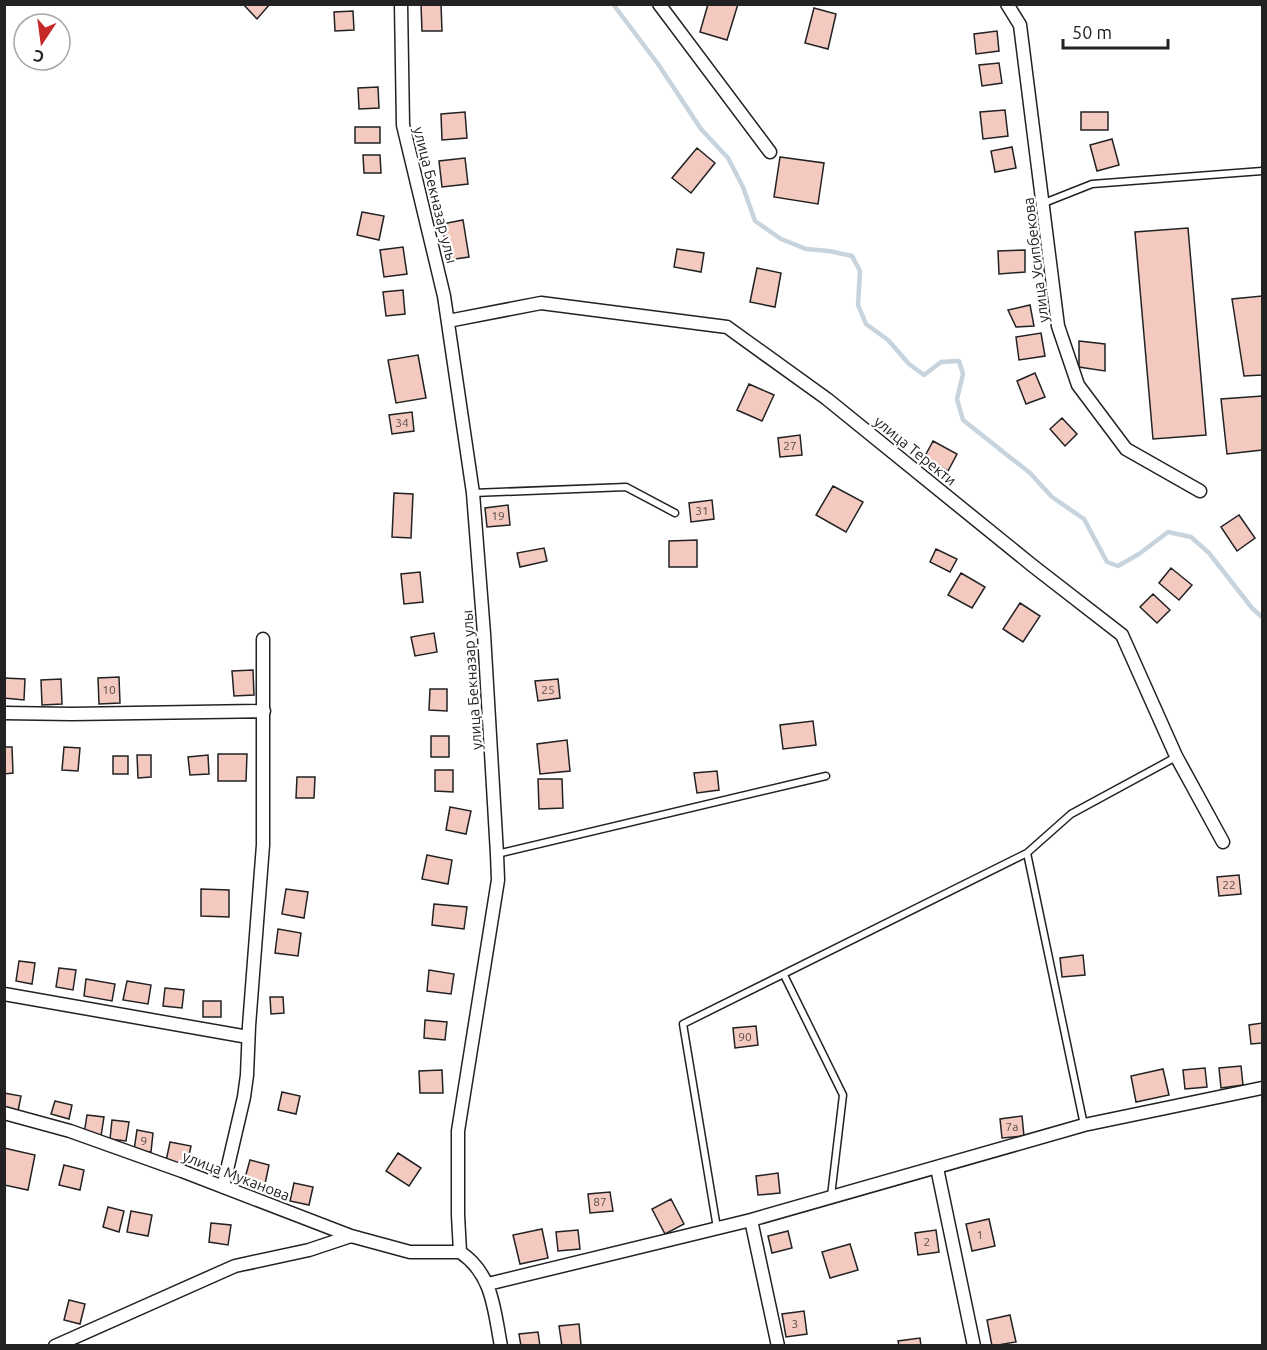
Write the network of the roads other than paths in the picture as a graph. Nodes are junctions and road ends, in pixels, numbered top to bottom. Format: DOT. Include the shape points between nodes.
graph roads {
  1 [pos="401,4"];
  2 [pos="659,4"];
  3 [pos="1007,4"];
  4 [pos="770,152"];
  5 [pos="1263,171"];
  6 [pos="1044,203"];
  7 [pos="448,321"];
  8 [pos="1200,491"];
  9 [pos="472,494"];
  10 [pos="675,513"];
  11 [pos="263,639"];
  12 [pos="264,711"];
  13 [pos="4,713"];
  14 [pos="1176,756"];
  15 [pos="826,776"];
  16 [pos="1222,842"];
  17 [pos="1027,853"];
  18 [pos="497,854"];
  19 [pos="784,975"];
  20 [pos="4,994"];
  21 [pos="248,1037"];
  22 [pos="1263,1088"];
  23 [pos="4,1113"];
  24 [pos="1084,1125"];
  25 [pos="937,1168"];
  26 [pos="223,1187"];
  27 [pos="831,1196"];
  28 [pos="751,1220"];
  29 [pos="717,1229"];
  30 [pos="351,1236"];
  31 [pos="460,1252"];
  32 [pos="488,1284"];
  33 [pos="55,1346"];
  34 [pos="501,1346"];
  35 [pos="778,1346"];
  36 [pos="974,1346"];
  1 -- 7 [label="street, улица Бекназар улы" via="403,125"];
  2 -- 4 [label="street"];
  3 -- 6 [label="street, улица Усипбекова" via="1020,25"];
  5 -- 6 [label="lane" via="1092,184"];
  6 -- 8 [label="street, улица Усипбекова" via="1058,326 1078,385 1126,449"];
  7 -- 9 [label="street, улица Бекназар улы"];
  7 -- 14 [label="street, улица Теректи" via="541,303 727,327 827,399 1122,635"];
  9 -- 10 [label="lane" via="626,487"];
  9 -- 18 [label="street, улица Бекназар улы"];
  11 -- 12 [label="street"];
  12 -- 13 [label="street"];
  12 -- 21 [label="street" via="263,845"];
  14 -- 16 [label="street, улица Теректи"];
  14 -- 17 [label="lane" via="1071,814"];
  15 -- 18 [label="lane"];
  17 -- 19 [label="lane"];
  17 -- 24 [label="lane"];
  18 -- 31 [label="street, улица Бекназар улы" via="498,880 458,1131"];
  19 -- 27 [label="lane" via="843,1095"];
  19 -- 29 [label="lane" via="683,1024"];
  20 -- 21 [label="street"];
  21 -- 26 [label="street" via="244,1097"];
  22 -- 24 [label="street"];
  23 -- 26 [label="street, улица Муканова" via="69,1131"];
  24 -- 25 [label="street"];
  25 -- 27 [label="street"];
  25 -- 36 [label="street"];
  26 -- 30 [label="street, улица Муканова"];
  27 -- 28 [label="street"];
  28 -- 29 [label="street"];
  28 -- 35 [label="street"];
  29 -- 32 [label="street"];
  30 -- 31 [label="street, улица Муканова" via="401,1250"];
  30 -- 33 [label="street" via="309,1250 235,1266"];
  31 -- 32 [label="street" via="474,1261"];
  32 -- 34 [label="street"];
}
